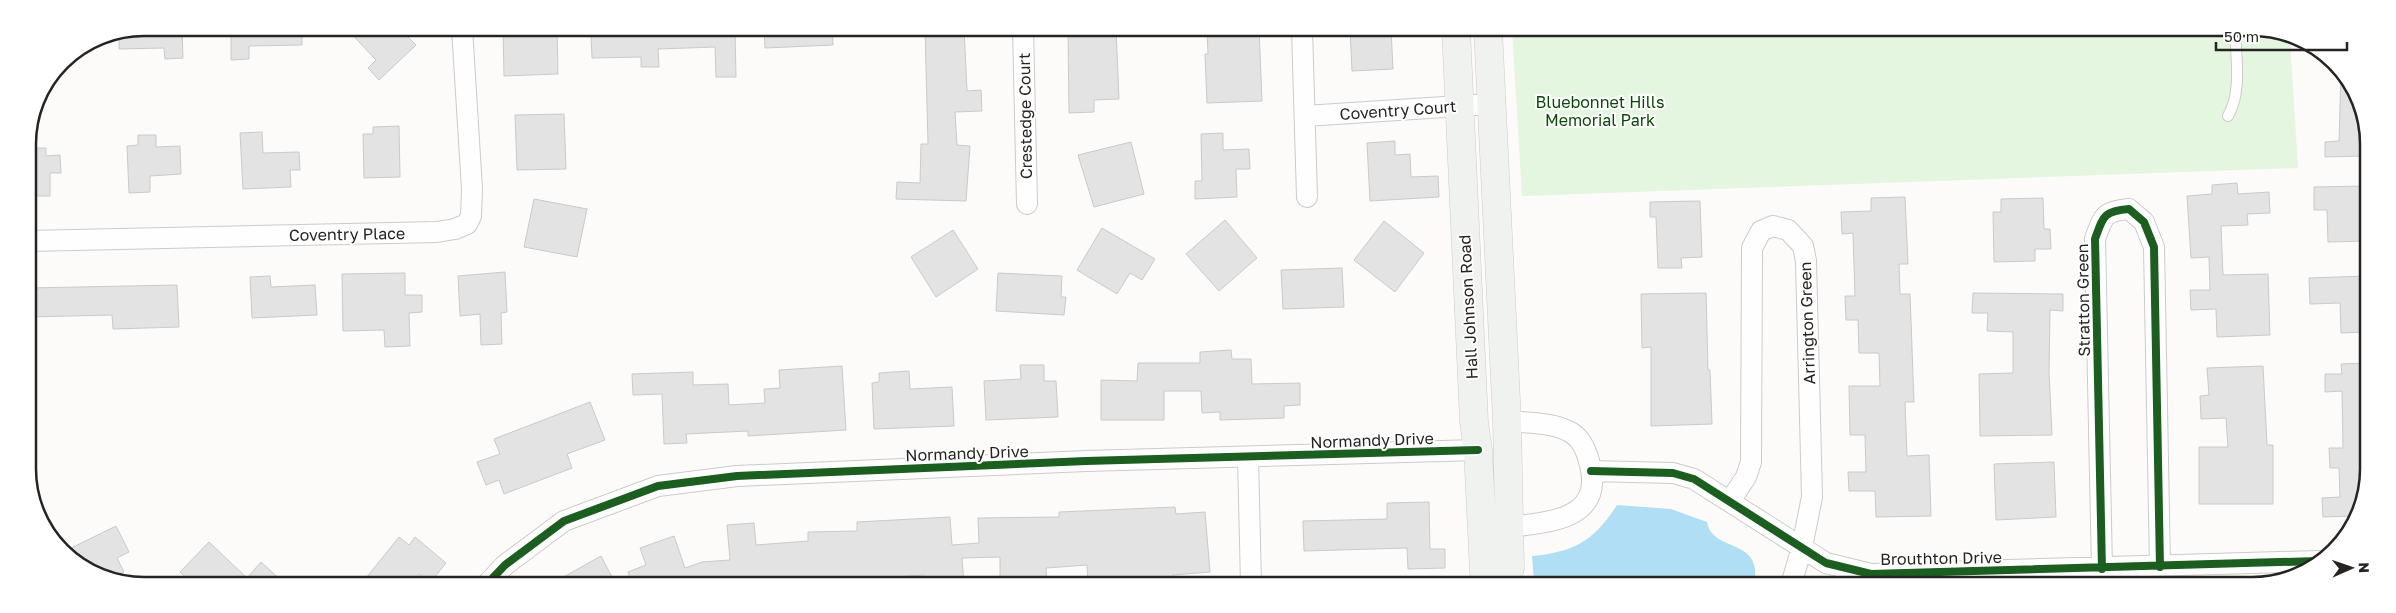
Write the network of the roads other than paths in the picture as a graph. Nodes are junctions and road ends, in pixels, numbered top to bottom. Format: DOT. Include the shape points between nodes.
graph roads {
  1 [pos="462,36"];
  2 [pos="1023,36"];
  3 [pos="1302,36"];
  4 [pos="1456,36"];
  5 [pos="1488,36"];
  6 [pos="2235,36"];
  7 [pos="1491,104"];
  8 [pos="1458,106"];
  9 [pos="1304,116"];
  10 [pos="2228,116"];
  11 [pos="1307,197"];
  12 [pos="1028,204"];
  13 [pos="36,241"];
  14 [pos="1507,421"];
  15 [pos="1478,450"];
  16 [pos="1248,458"];
  17 [pos="1591,471"];
  18 [pos="1730,501"];
  19 [pos="1510,526"];
  20 [pos="1802,547"];
  21 [pos="2307,561"];
  22 [pos="2160,567"];
  23 [pos="2102,569"];
  24 [pos="493,577"];
  25 [pos="1251,577"];
  26 [pos="1486,577"];
  27 [pos="1507,577"];
  28 [pos="1793,577"];
  29 [pos="2132,577"];
  1 -- 13 [label="street, Coventry Place" via="472,189 467,224 437,232"];
  2 -- 12 [label="street, Crestedge Court"];
  3 -- 9 [label="street"];
  4 -- 8 [label="main road, Hall Johnson Road"];
  5 -- 7 [label="main road, Hall Johnson Road"];
  6 -- 10 [label="lane" via="2236,91"];
  7 -- 8 [label="street, Coventry Court"];
  7 -- 14 [label="main road, Hall Johnson Road"];
  8 -- 9 [label="street, Coventry Court"];
  8 -- 15 [label="main road, Hall Johnson Road"];
  9 -- 11 [label="street"];
  14 -- 17 [label="street" via="1556,426 1570,431 1584,448"];
  14 -- 19 [label="main road, Hall Johnson Road"];
  15 -- 16 [label="street, Normandy Drive"];
  15 -- 26 [label="main road, Hall Johnson Road"];
  16 -- 24 [label="street, Normandy Drive" via="1086,461 737,476 658,486 564,521 504,565"];
  16 -- 25 [label="street"];
  17 -- 18 [label="street, Brouthton Drive" via="1673,473 1694,479"];
  17 -- 19 [label="street" via="1592,483 1587,500 1574,513 1556,521"];
  18 -- 20 [label="street, Brouthton Drive"];
  18 -- 20 [label="street, Arrington Green" via="1746,477 1751,462 1752,248 1761,231 1773,226 1788,230 1803,246 1806,261 1812,497"];
  19 -- 27 [label="main road, Hall Johnson Road"];
  20 -- 23 [label="street, Brouthton Drive" via="1826,563 1872,574"];
  20 -- 28 [label="street, Arrington Green"];
  21 -- 22 [label="street, Brouthton Drive"];
  22 -- 23 [label="street, Stratton Green" via="2154,247 2144,222 2129,209 2112,210 2102,220 2095,239"];
  22 -- 29 [label="street, Brouthton Drive"];
  23 -- 29 [label="street, Brouthton Drive"];
}
